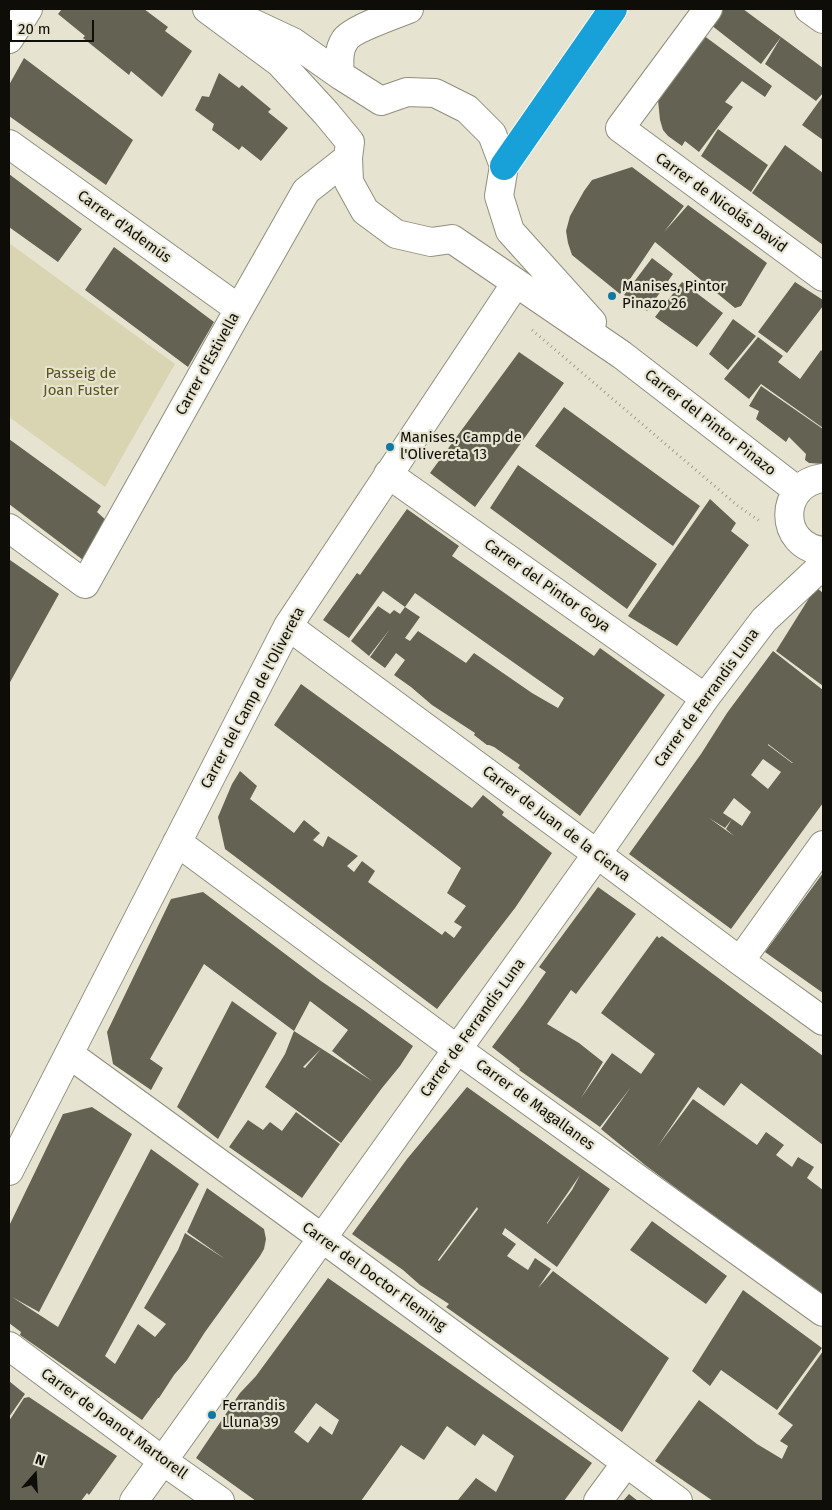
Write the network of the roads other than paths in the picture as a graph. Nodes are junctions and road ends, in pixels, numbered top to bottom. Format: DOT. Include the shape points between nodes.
graph roads {
  1 [pos="28,9"];
  2 [pos="409,9"];
  3 [pos="614,9"];
  4 [pos="708,9"];
  5 [pos="809,9"];
  6 [pos="208,10"];
  7 [pos="823,19"];
  8 [pos="9,39"];
  9 [pos="340,75"];
  10 [pos="9,144"];
  11 [pos="349,150"];
  12 [pos="504,166"];
  13 [pos="823,277"];
  14 [pos="516,282"];
  15 [pos="239,309"];
  16 [pos="622,355"];
  17 [pos="388,474"];
  18 [pos="823,478"];
  19 [pos="798,491"];
  20 [pos="9,528"];
  21 [pos="823,551"];
  22 [pos="823,565"];
  23 [pos="288,626"];
  24 [pos="705,698"];
  25 [pos="177,842"];
  26 [pos="823,845"];
  27 [pos="597,854"];
  28 [pos="740,961"];
  29 [pos="823,1021"];
  30 [pos="457,1049"];
  31 [pos="69,1054"];
  32 [pos="9,1171"];
  33 [pos="322,1238"];
  34 [pos="823,1312"];
  35 [pos="9,1346"];
  36 [pos="163,1461"];
  37 [pos="626,1464"];
  38 [pos="134,1501"];
  39 [pos="220,1501"];
  40 [pos="598,1501"];
  41 [pos="678,1501"];
  1 -- 8 [label="street"];
  2 -- 9 [label="street" via="368,25 345,39 339,56"];
  3 -- 12 [label="highway"];
  4 -- 13 [label="street, Carrer de Nicolás David" via="620,128"];
  5 -- 7 [label="street"];
  6 -- 9 [label="street" via="246,20 293,42"];
  6 -- 11 [label="street" via="280,63 326,113"];
  9 -- 12 [label="street" via="381,101 408,92 436,93 467,109 492,134"];
  10 -- 15 [label="street, Carrer d'Ademús"];
  11 -- 14 [label="street, Carrer del Pintor Pinazo" via="349,182 365,211 396,234 431,242 452,239"];
  11 -- 15 [label="street, Carrer d'Estivella" via="306,191"];
  12 -- 16 [label="street, Carrer del Pintor Pinazo" via="499,196 510,231"];
  14 -- 16 [label="street, Carrer del Pintor Pinazo"];
  14 -- 17 [label="street, Carrer del Camp de l'Olivereta"];
  15 -- 20 [label="street, Carrer d'Estivella" via="85,584"];
  16 -- 19 [label="street, Carrer del Pintor Pinazo"];
  17 -- 23 [label="street, Carrer del Camp de l'Olivereta"];
  17 -- 24 [label="street, Carrer del Pintor Goya"];
  18 -- 19 [label="street"];
  19 -- 21 [label="street" via="789,511 790,525 797,538 808,547"];
  22 -- 24 [label="street, Carrer de Ferrandis Luna" via="764,620"];
  23 -- 25 [label="street, Carrer del Camp de l'Olivereta"];
  23 -- 27 [label="street, Carrer de Juan de la Cierva"];
  24 -- 27 [label="street, Carrer de Ferrandis Luna"];
  25 -- 30 [label="street, Carrer de Magallanes"];
  25 -- 31 [label="street, Carrer del Camp de l'Olivereta"];
  26 -- 28 [label="street"];
  27 -- 28 [label="street, Carrer de Juan de la Cierva"];
  27 -- 30 [label="street, Carrer de Ferrandis Luna"];
  28 -- 29 [label="street, Carrer de Juan de la Cierva"];
  30 -- 33 [label="street, Carrer de Ferrandis Luna"];
  30 -- 34 [label="street, Carrer de Magallanes"];
  31 -- 32 [label="street, Carrer del Camp de l'Olivereta"];
  31 -- 33 [label="street, Carrer del Doctor Fleming"];
  33 -- 36 [label="street, Carrer de Ferrandis Luna"];
  33 -- 37 [label="street, Carrer del Doctor Fleming"];
  35 -- 36 [label="street, Carrer de Joanot Martorell"];
  36 -- 38 [label="street, Carrer de Ferrandis Luna"];
  36 -- 39 [label="street, Carrer de Joanot Martorell"];
  37 -- 40 [label="street"];
  37 -- 41 [label="street, Carrer del Doctor Fleming"];
}
